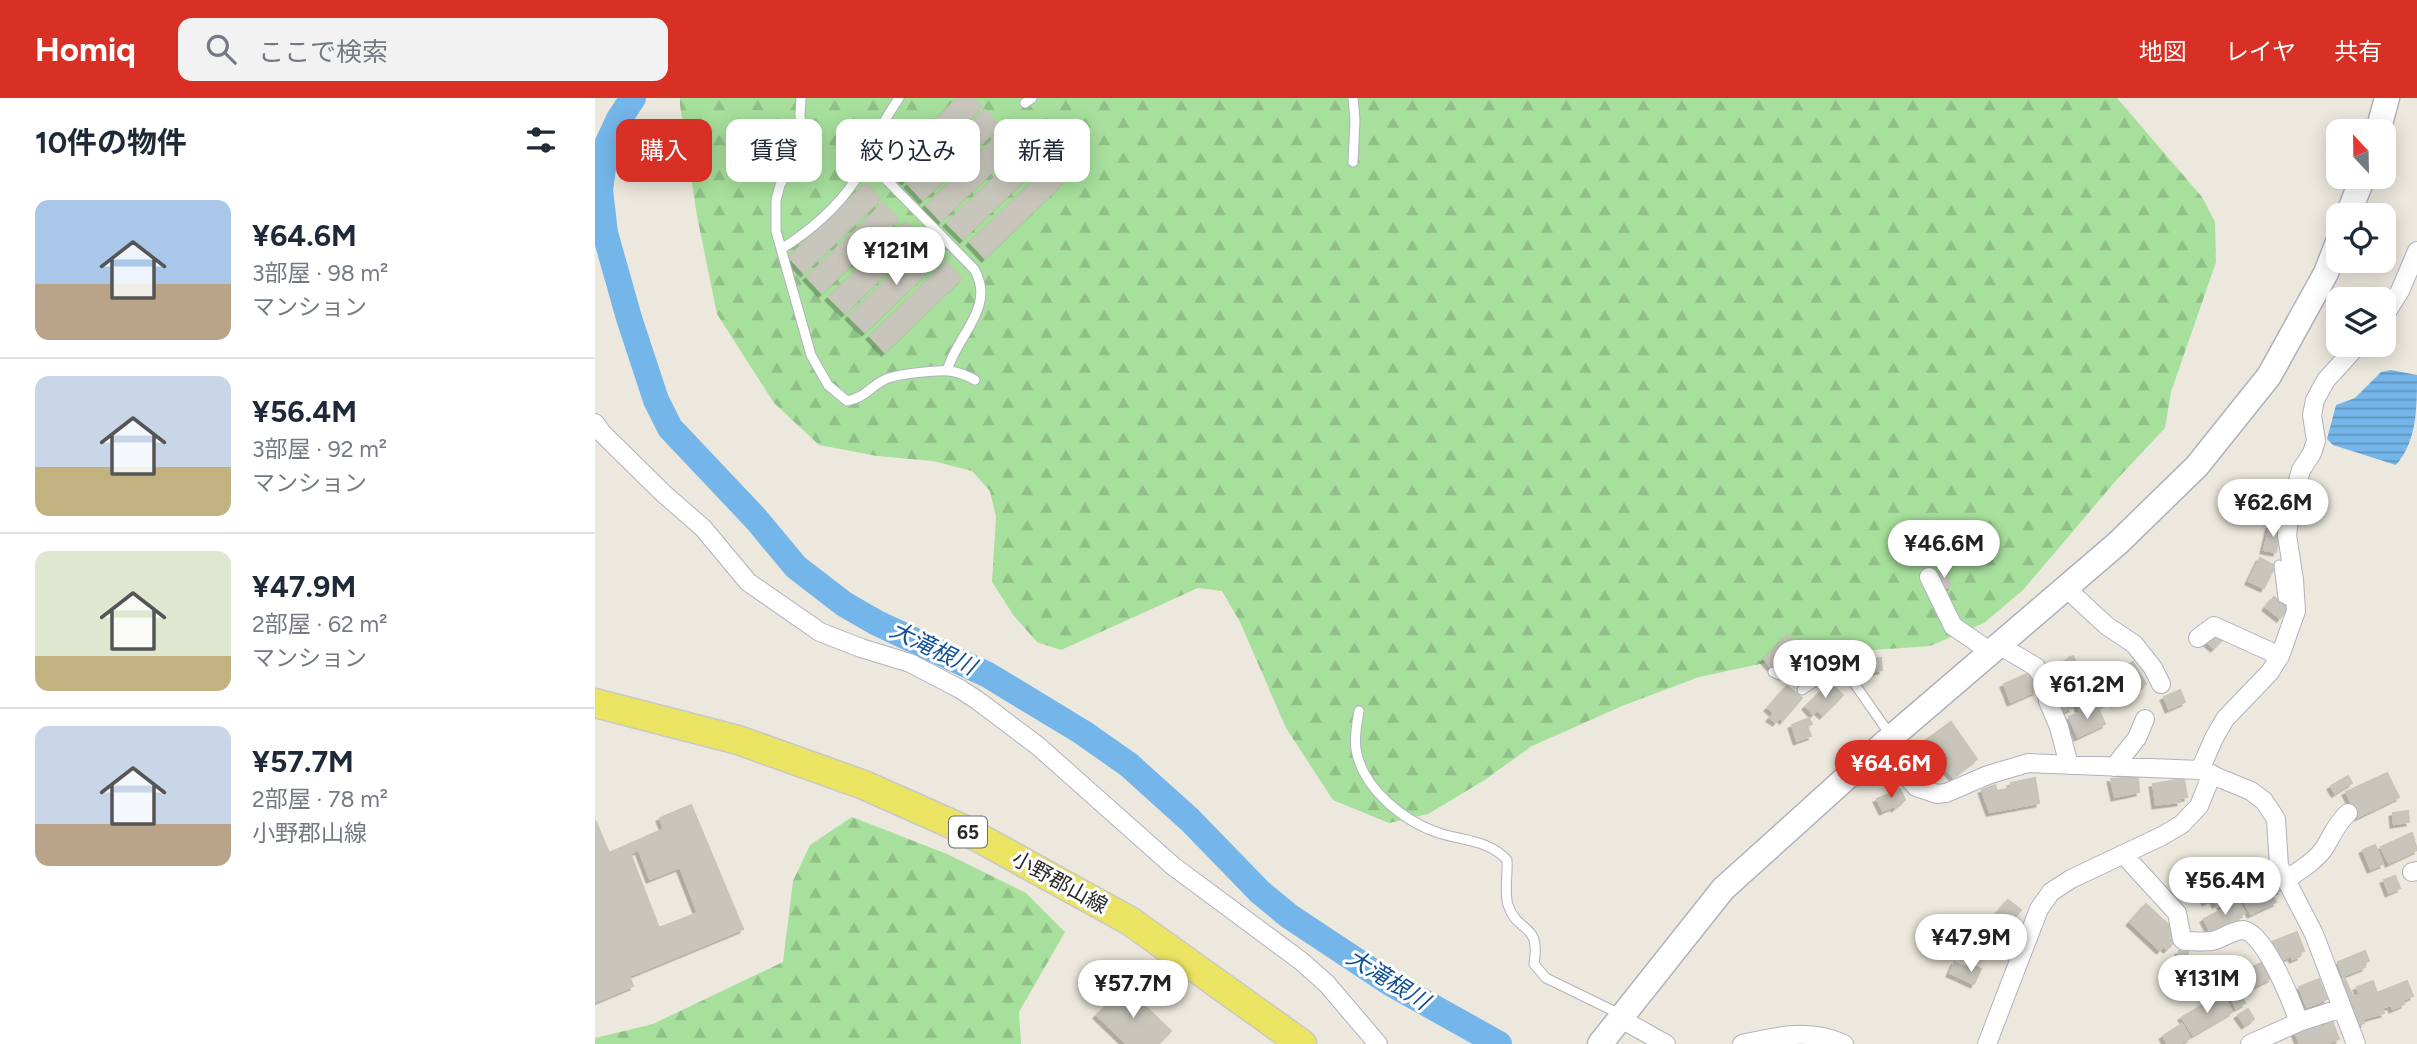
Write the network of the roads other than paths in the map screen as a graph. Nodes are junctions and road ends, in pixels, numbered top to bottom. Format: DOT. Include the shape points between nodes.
graph roads {
  1 [pos="801,98"];
  2 [pos="899,98"];
  3 [pos="1353,98"];
  4 [pos="2387,98"];
  5 [pos="887,119"];
  6 [pos="2381,119"];
  7 [pos="1353,162"];
  8 [pos="853,182"];
  9 [pos="890,182"];
  10 [pos="781,249"];
  11 [pos="2417,251"];
  12 [pos="2326,273"];
  13 [pos="2396,297"];
  14 [pos="2347,357"];
  15 [pos="947,371"];
  16 [pos="975,380"];
  17 [pos="595,423"];
  18 [pos="2279,565"];
  19 [pos="1929,578"];
  20 [pos="2066,588"];
  21 [pos="2296,604"];
  22 [pos="2198,638"];
  23 [pos="1995,649"];
  24 [pos="2280,656"];
  25 [pos="1843,667"];
  26 [pos="1773,672"];
  27 [pos="2161,684"];
  28 [pos="1802,690"];
  29 [pos="595,703"];
  30 [pos="1359,711"];
  31 [pos="2145,719"];
  32 [pos="1890,739"];
  33 [pos="2069,765"];
  34 [pos="2114,767"];
  35 [pos="2206,772"];
  36 [pos="2348,813"];
  37 [pos="2123,854"];
  38 [pos="2285,880"];
  39 [pos="2028,936"];
  40 [pos="1986,952"];
  41 [pos="2341,1008"];
  42 [pos="1622,1018"];
  43 [pos="2299,1022"];
  44 [pos="1301,1044"];
  45 [pos="1378,1044"];
  46 [pos="1600,1044"];
  47 [pos="1666,1044"];
  48 [pos="1742,1044"];
  49 [pos="1844,1044"];
  50 [pos="1987,1044"];
  51 [pos="2250,1044"];
  52 [pos="2356,1044"];
  1 -- 10 [label="lane" via="803,147 785,174 776,200"];
  2 -- 5 [label="lane"];
  3 -- 7 [label="lane"];
  4 -- 6 [label="street"];
  8 -- 10 [label="lane" via="833,207"];
  9 -- 15 [label="lane" via="981,281 980,309"];
  10 -- 15 [label="lane" via="811,355 828,385 847,401 893,376"];
  11 -- 13 [label="street"];
  12 -- 20 [label="street" via="2269,376 2197,466"];
  14 -- 21 [label="street" via="2315,400 2316,441 2291,505 2287,535"];
  15 -- 16 [label="lane"];
  17 -- 45 [label="street" via="703,528 748,582 820,632 918,667 977,700 1038,746 1173,866 1301,961"];
  18 -- 21 [label="lane" via="2283,598"];
  19 -- 23 [label="street" via="1953,626"];
  20 -- 23 [label="street"];
  20 -- 27 [label="street" via="2134,644"];
  21 -- 24 [label="street"];
  22 -- 24 [label="street" via="2214,626"];
  23 -- 32 [label="street"];
  23 -- 33 [label="street" via="2036,667"];
  24 -- 35 [label="street" via="2225,719 2214,738"];
  25 -- 26 [label="lane" via="1832,656 1779,675"];
  25 -- 28 [label="lane"];
  25 -- 32 [label="lane"];
  29 -- 44 [label="main road, 小野郡山線 / 65" via="738,740 864,785 963,829 1130,921"];
  30 -- 42 [label="lane" via="1356,749 1362,770 1375,788 1391,806 1427,828 1500,852 1507,860 1507,903 1533,935 1534,964 1546,978"];
  31 -- 34 [label="street" via="2137,738"];
  32 -- 33 [label="street" via="1904,773 1916,787 1937,794 2028,763"];
  32 -- 42 [label="street" via="1723,889"];
  33 -- 34 [label="street"];
  34 -- 35 [label="street"];
  35 -- 37 [label="street" via="2199,806 2191,816"];
  35 -- 38 [label="street" via="2251,791 2271,809"];
  36 -- 38 [label="street" via="2324,849"];
  37 -- 39 [label="street" via="2051,892"];
  37 -- 43 [label="street" via="2177,913 2185,941 2212,941 2242,930 2249,933 2268,954"];
  38 -- 41 [label="street" via="2314,934"];
  39 -- 40 [label="lane"];
  39 -- 50 [label="street"];
  41 -- 43 [label="street"];
  41 -- 52 [label="street"];
  42 -- 46 [label="street"];
  42 -- 47 [label="street"];
  43 -- 51 [label="street"];
  48 -- 49 [label="street" via="1790,1033"];
}
